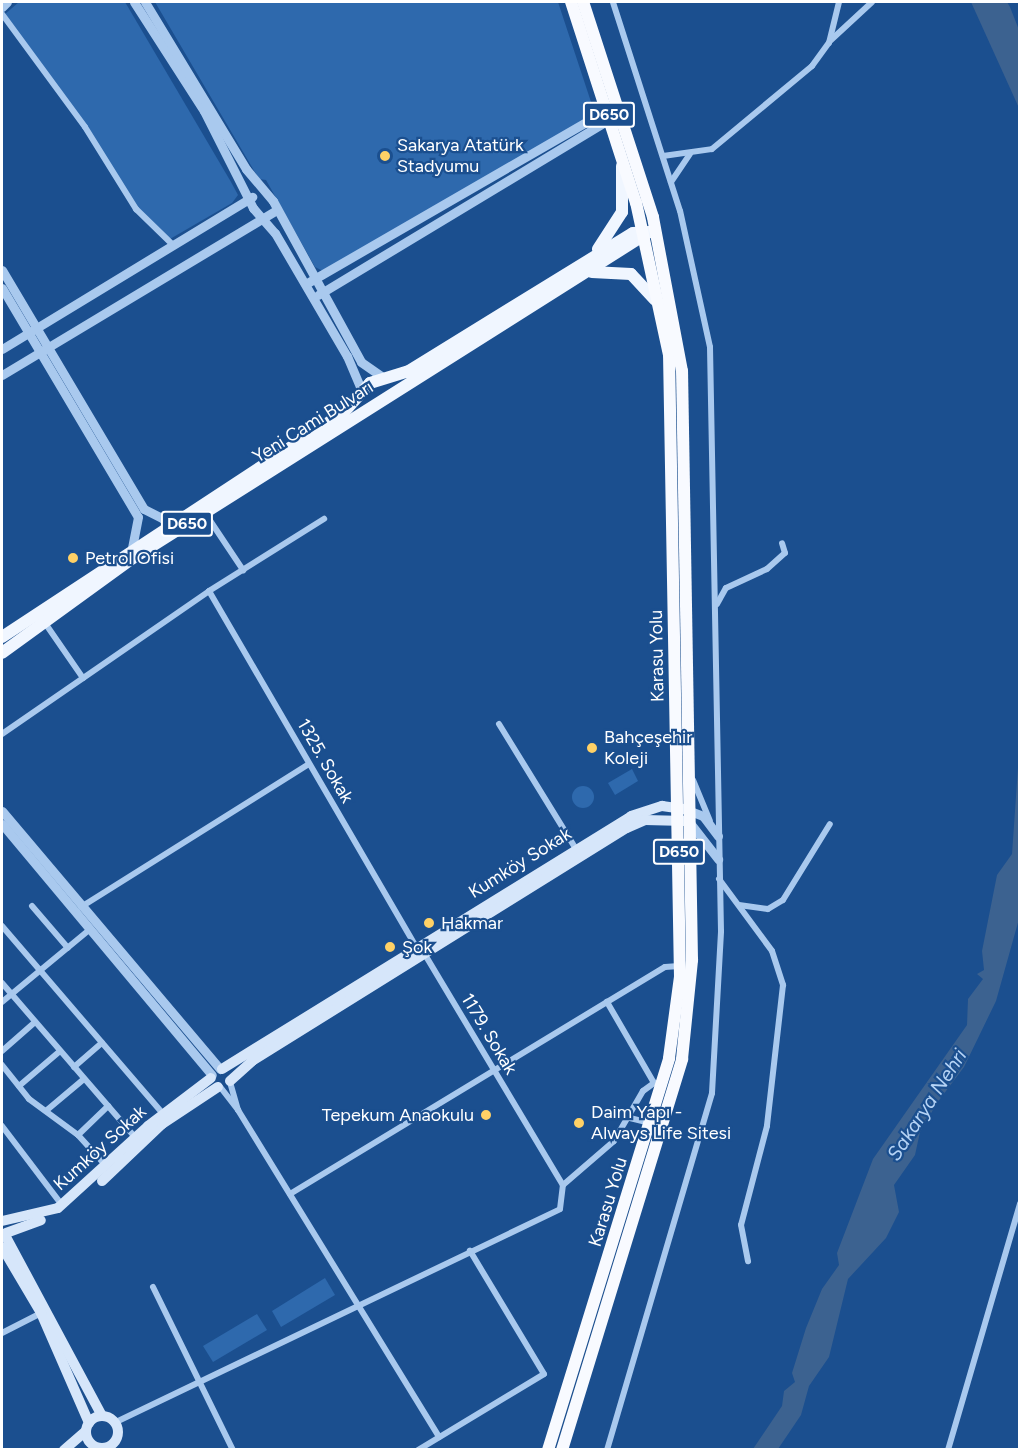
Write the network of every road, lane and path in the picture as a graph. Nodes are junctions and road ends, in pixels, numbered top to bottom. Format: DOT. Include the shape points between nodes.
graph roads {
  1 [pos="7,2"];
  2 [pos="134,2"];
  3 [pos="145,2"];
  4 [pos="571,2"];
  5 [pos="583,2"];
  6 [pos="613,2"];
  7 [pos="838,2"];
  8 [pos="872,2"];
  9 [pos="2,6"];
  10 [pos="2,14"];
  11 [pos="828,43"];
  12 [pos="609,114"];
  13 [pos="621,152"];
  14 [pos="690,154"];
  15 [pos="663,156"];
  16 [pos="671,183"];
  17 [pos="263,190"];
  18 [pos="251,202"];
  19 [pos="277,210"];
  20 [pos="261,219"];
  21 [pos="649,235"];
  22 [pos="173,245"];
  23 [pos="2,270"];
  24 [pos="580,270"];
  25 [pos="309,282"];
  26 [pos="2,288"];
  27 [pos="317,295"];
  28 [pos="665,323"];
  29 [pos="32,331"];
  30 [pos="2,349"];
  31 [pos="43,350"];
  32 [pos="2,375"];
  33 [pos="384,378"];
  34 [pos="362,391"];
  35 [pos="383,400"];
  36 [pos="205,513"];
  37 [pos="181,516"];
  38 [pos="324,519"];
  39 [pos="782,543"];
  40 [pos="132,548"];
  41 [pos="243,570"];
  42 [pos="209,591"];
  43 [pos="717,604"];
  44 [pos="45,622"];
  45 [pos="2,638"];
  46 [pos="2,653"];
  47 [pos="83,678"];
  48 [pos="499,724"];
  49 [pos="2,734"];
  50 [pos="309,764"];
  51 [pos="689,769"];
  52 [pos="2,811"];
  53 [pos="684,815"];
  54 [pos="2,824"];
  55 [pos="712,824"];
  56 [pos="830,824"];
  57 [pos="718,836"];
  58 [pos="578,852"];
  59 [pos="718,859"];
  60 [pos="719,879"];
  61 [pos="738,905"];
  62 [pos="32,906"];
  63 [pos="81,907"];
  64 [pos="2,926"];
  65 [pos="89,930"];
  66 [pos="68,948"];
  67 [pos="420,950"];
  68 [pos="680,966"];
  69 [pos="39,971"];
  70 [pos="2,983"];
  71 [pos="11,994"];
  72 [pos="2,1002"];
  73 [pos="607,1002"];
  74 [pos="35,1022"];
  75 [pos="102,1043"];
  76 [pos="2,1051"];
  77 [pos="60,1051"];
  78 [pos="2,1065"];
  79 [pos="74,1067"];
  80 [pos="494,1072"];
  81 [pos="221,1078"];
  82 [pos="84,1079"];
  83 [pos="658,1081"];
  84 [pos="19,1086"];
  85 [pos="108,1106"];
  86 [pos="47,1110"];
  87 [pos="238,1110"];
  88 [pos="163,1114"];
  89 [pos="630,1118"];
  90 [pos="651,1123"];
  91 [pos="2,1126"];
  92 [pos="78,1135"];
  93 [pos="136,1138"];
  94 [pos="107,1167"];
  95 [pos="563,1185"];
  96 [pos="290,1194"];
  97 [pos="1020,1203"];
  98 [pos="62,1205"];
  99 [pos="2,1221"];
  100 [pos="4,1235"];
  101 [pos="2,1247"];
  102 [pos="470,1251"];
  103 [pos="748,1261"];
  104 [pos="153,1287"];
  105 [pos="357,1303"];
  106 [pos="41,1313"];
  107 [pos="2,1333"];
  108 [pos="199,1380"];
  109 [pos="102,1416"];
  110 [pos="116,1422"];
  111 [pos="87,1427"];
  112 [pos="439,1437"];
  113 [pos="107,1446"];
  114 [pos="64,1449"];
  115 [pos="73,1449"];
  116 [pos="233,1449"];
  117 [pos="418,1449"];
  118 [pos="548,1449"];
  119 [pos="562,1449"];
  120 [pos="607,1449"];
  121 [pos="948,1449"];
  1 -- 9 [label="street"];
  2 -- 18 [label="street" via="204,111"];
  3 -- 17 [label="street"];
  4 -- 12 [label="highway, Karasu Yolu / D650"];
  5 -- 21 [label="highway, Karasu Yolu / D650" via="653,217"];
  6 -- 15 [label="street"];
  7 -- 11 [label="street"];
  8 -- 11 [label="street"];
  10 -- 22 [label="street" via="136,209"];
  11 -- 14 [label="street" via="812,66 730,135 712,149"];
  12 -- 13 [label="highway, Karasu Yolu / D650"];
  12 -- 25 [label="street"];
  12 -- 27 [label="street"];
  13 -- 21 [label="highway, Karasu Yolu / D650"];
  13 -- 24 [label="main road" via="624,196 615,229"];
  14 -- 15 [label="street"];
  14 -- 16 [label="street"];
  15 -- 16 [label="street"];
  16 -- 43 [label="street" via="710,347"];
  17 -- 18 [label="street" via="255,192"];
  17 -- 19 [label="street"];
  18 -- 20 [label="street"];
  18 -- 22 [label="street"];
  19 -- 20 [label="street"];
  19 -- 25 [label="street"];
  20 -- 25 [label="street"];
  20 -- 31 [label="street"];
  21 -- 24 [label="main road, Yeni Cami Bulvarı"];
  21 -- 28 [label="highway, Karasu Yolu / D650"];
  21 -- 51 [label="highway" via="682,371"];
  22 -- 29 [label="street"];
  23 -- 29 [label="street"];
  24 -- 28 [label="main road" via="620,270 641,280"];
  24 -- 33 [label="main road, Yeni Cami Bulvarı" via="406,372"];
  24 -- 35 [label="main road, Yeni Cami Bulvarı / D650"];
  25 -- 27 [label="street"];
  26 -- 29 [label="street"];
  27 -- 33 [label="street" via="361,362"];
  27 -- 34 [label="street"];
  28 -- 53 [label="highway, Karasu Yolu / D650" via="673,431"];
  29 -- 30 [label="street"];
  29 -- 31 [label="street"];
  31 -- 32 [label="street"];
  31 -- 37 [label="street" via="144,509 162,518"];
  31 -- 40 [label="street" via="138,517"];
  33 -- 34 [label="main road, Yeni Cami Bulvarı"];
  33 -- 35 [label="main road"];
  34 -- 35 [label="main road" via="365,401"];
  34 -- 37 [label="main road, Yeni Cami Bulvarı" via="344,412"];
  35 -- 36 [label="main road, Yeni Cami Bulvarı / D650"];
  36 -- 41 [label="street"];
  36 -- 44 [label="main road, Yeni Cami Bulvarı / D650"];
  37 -- 40 [label="main road, Yeni Cami Bulvarı"];
  38 -- 41 [label="street"];
  39 -- 43 [label="street" via="784,553 767,569 726,588"];
  40 -- 45 [label="main road, Yeni Cami Bulvarı"];
  41 -- 42 [label="street"];
  42 -- 47 [label="street"];
  42 -- 50 [label="street, 1325. Sokak"];
  43 -- 57 [label="street"];
  44 -- 46 [label="main road, Yeni Cami Bulvarı / D650"];
  44 -- 47 [label="street"];
  47 -- 49 [label="street"];
  48 -- 58 [label="street"];
  50 -- 63 [label="street"];
  50 -- 67 [label="street, 1325. Sokak"];
  51 -- 53 [label="highway"];
  51 -- 55 [label="street"];
  52 -- 63 [label="street"];
  53 -- 55 [label="street"];
  53 -- 58 [label="main road, Kumköy Sokak" via="645,810"];
  53 -- 59 [label="street"];
  53 -- 68 [label="highway, Karasu Yolu / D650"];
  53 -- 119 [label="highway" via="692,960 682,1059"];
  54 -- 65 [label="street"];
  55 -- 57 [label="street"];
  56 -- 61 [label="street" via="783,900 768,909"];
  57 -- 59 [label="street"];
  58 -- 67 [label="main road, Kumköy Sokak"];
  59 -- 60 [label="street"];
  60 -- 61 [label="street"];
  60 -- 120 [label="street" via="712,1093"];
  61 -- 103 [label="street" via="772,951 783,985 767,1126 741,1225"];
  62 -- 66 [label="street"];
  63 -- 81 [label="street"];
  64 -- 69 [label="street"];
  65 -- 66 [label="street"];
  65 -- 81 [label="street"];
  66 -- 69 [label="street"];
  67 -- 80 [label="street, 1179. Sokak"];
  67 -- 81 [label="main road, Kumköy Sokak"];
  68 -- 73 [label="street" via="665,967"];
  68 -- 83 [label="highway, Karasu Yolu / D650"];
  69 -- 71 [label="street"];
  69 -- 75 [label="street"];
  70 -- 71 [label="street"];
  71 -- 72 [label="street"];
  71 -- 74 [label="street"];
  73 -- 80 [label="street"];
  73 -- 83 [label="street" via="648,1073"];
  74 -- 76 [label="street"];
  74 -- 77 [label="street"];
  75 -- 79 [label="street"];
  75 -- 88 [label="street"];
  77 -- 79 [label="street"];
  77 -- 84 [label="street"];
  78 -- 84 [label="street"];
  79 -- 82 [label="street"];
  80 -- 95 [label="street, 1179. Sokak"];
  80 -- 96 [label="street"];
  81 -- 87 [label="street"];
  81 -- 87 [label="street"];
  81 -- 88 [label="main road, Kumköy Sokak"];
  81 -- 100 [label="main road, Kumköy Sokak" via="162,1124 82,1196"];
  82 -- 85 [label="street"];
  82 -- 86 [label="street"];
  83 -- 89 [label="street" via="643,1091"];
  83 -- 90 [label="highway, Karasu Yolu / D650"];
  84 -- 86 [label="street"];
  85 -- 92 [label="street"];
  85 -- 93 [label="street"];
  86 -- 92 [label="street"];
  87 -- 96 [label="street"];
  88 -- 93 [label="main road, Kumköy Sokak"];
  89 -- 90 [label="street"];
  89 -- 95 [label="street" via="593,1163"];
  90 -- 118 [label="highway, Karasu Yolu / D650"];
  91 -- 98 [label="street"];
  92 -- 94 [label="street"];
  93 -- 94 [label="main road, Kumköy Sokak"];
  94 -- 98 [label="main road, Kumköy Sokak"];
  95 -- 102 [label="street" via="560,1209"];
  96 -- 105 [label="street"];
  97 -- 121 [label="street"];
  98 -- 99 [label="main road, Kumköy Sokak"];
  99 -- 100 [label="main road"];
  100 -- 109 [label="main road"];
  101 -- 106 [label="main road"];
  102 -- 105 [label="street"];
  102 -- 112 [label="street" via="544,1374"];
  104 -- 108 [label="street"];
  105 -- 108 [label="street"];
  105 -- 112 [label="street"];
  106 -- 107 [label="street"];
  106 -- 111 [label="main road"];
  108 -- 110 [label="street"];
  108 -- 116 [label="street"];
  109 -- 110 [label="main road"];
  109 -- 111 [label="main road"];
  110 -- 113 [label="main road"];
  111 -- 113 [label="main road"];
  111 -- 114 [label="main road"];
  112 -- 117 [label="street"];
  113 -- 115 [label="main road"];
}
